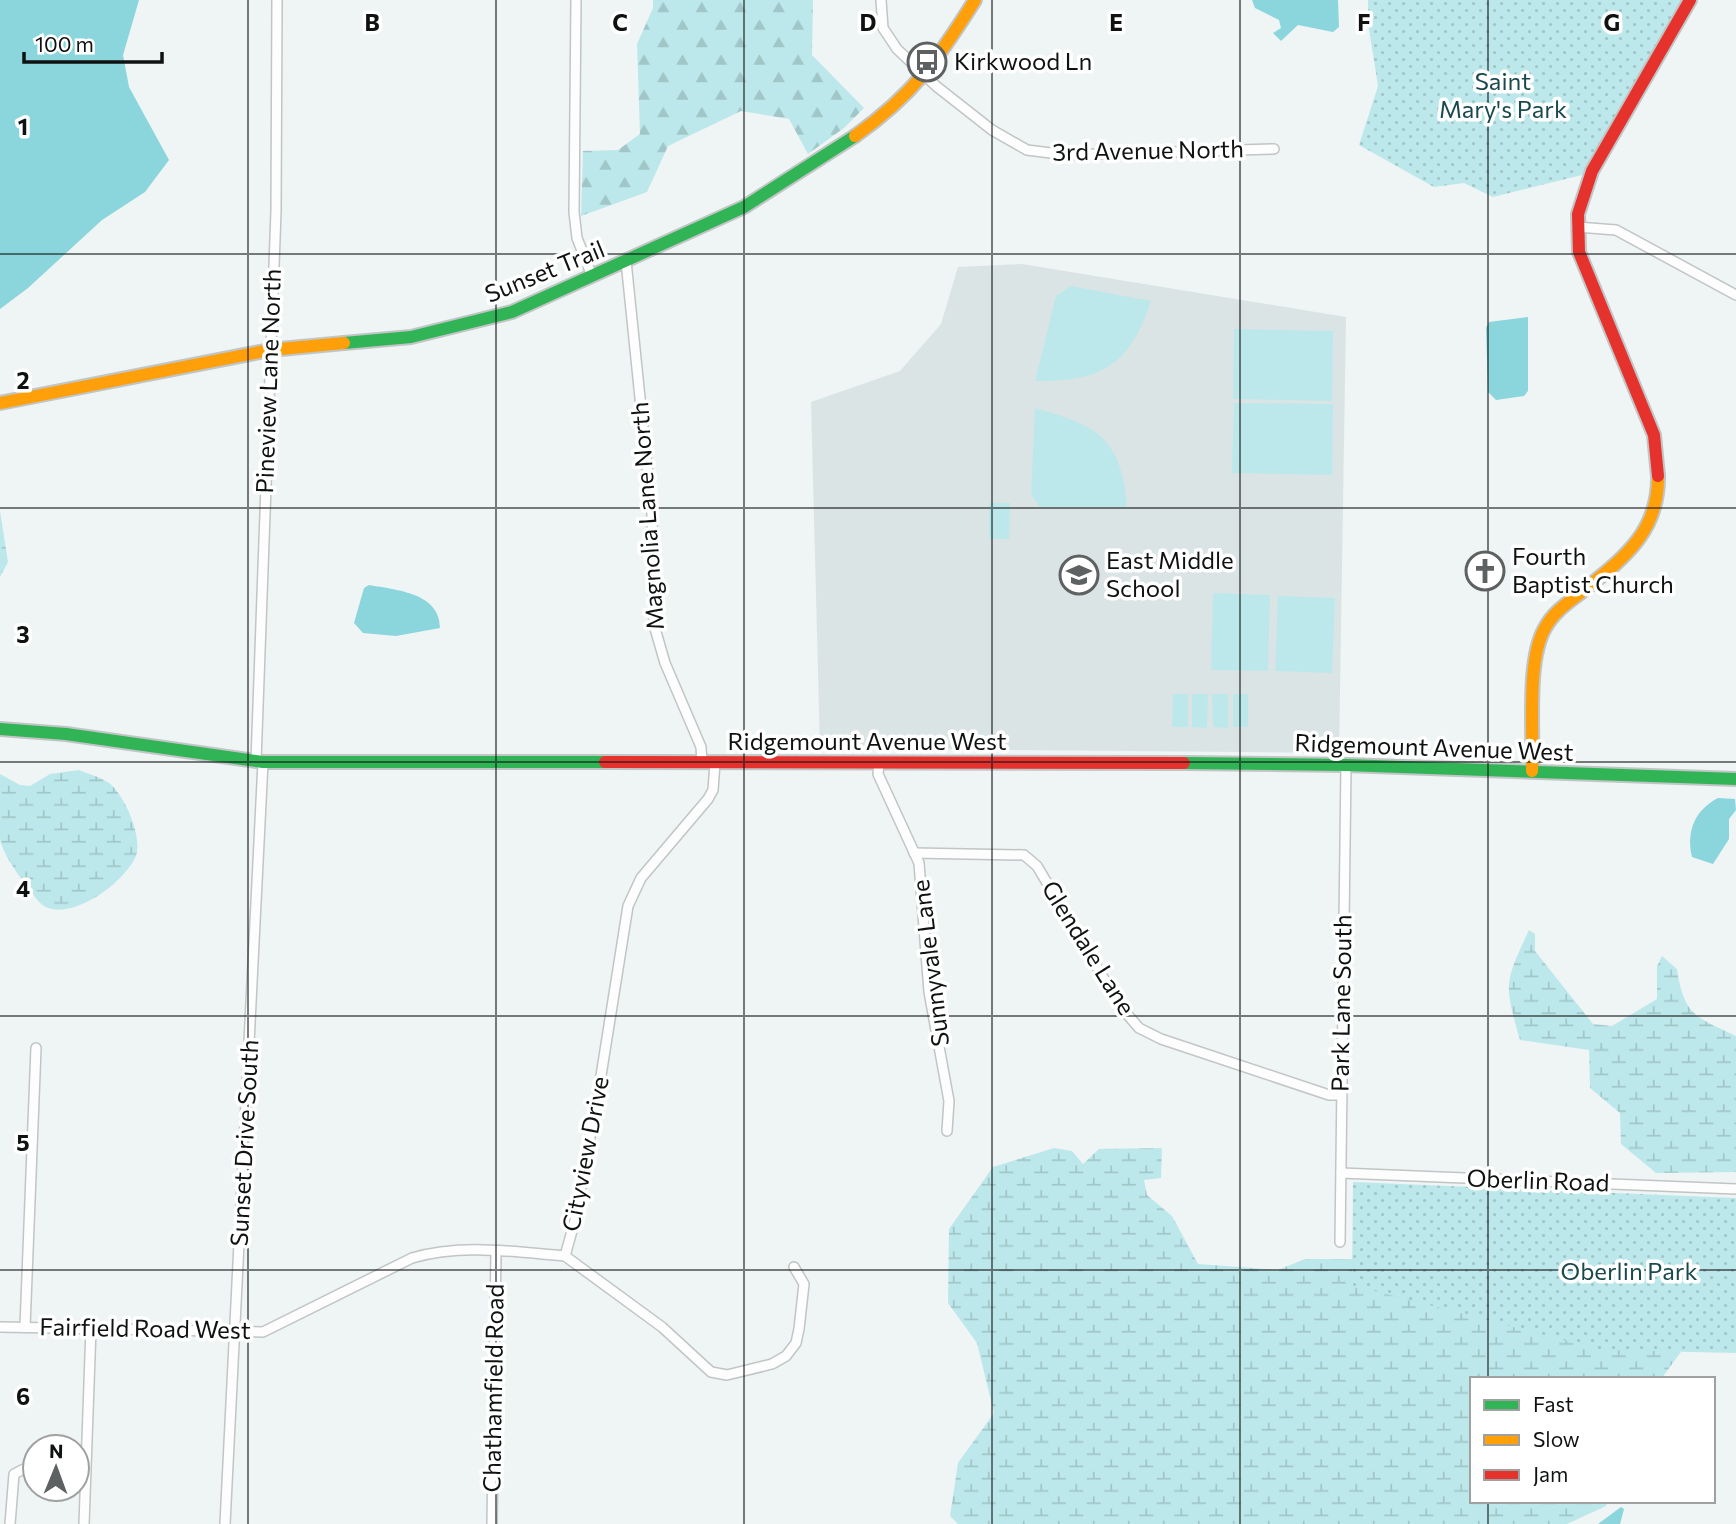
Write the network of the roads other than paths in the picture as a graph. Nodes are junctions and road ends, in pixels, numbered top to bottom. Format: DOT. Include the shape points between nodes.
graph roads {
  1 [pos="277,0"];
  2 [pos="576,0"];
  3 [pos="881,0"];
  4 [pos="975,0"];
  5 [pos="1690,0"];
  6 [pos="925,75"];
  7 [pos="1274,149"];
  8 [pos="1577,227"];
  9 [pos="626,261"];
  10 [pos="592,276"];
  11 [pos="1736,295"];
  12 [pos="270,349"];
  13 [pos="0,403"];
  14 [pos="0,729"];
  15 [pos="260,762"];
  16 [pos="879,762"];
  17 [pos="708,763"];
  18 [pos="1346,765"];
  19 [pos="1532,771"];
  20 [pos="1736,779"];
  21 [pos="914,853"];
  22 [pos="36,1048"];
  23 [pos="1340,1095"];
  24 [pos="947,1131"];
  25 [pos="1341,1173"];
  26 [pos="1736,1189"];
  27 [pos="1340,1242"];
  28 [pos="496,1252"];
  29 [pos="565,1256"];
  30 [pos="794,1267"];
  31 [pos="0,1327"];
  32 [pos="25,1327"];
  33 [pos="91,1328"];
  34 [pos="236,1331"];
  35 [pos="84,1433"];
  36 [pos="21,1470"];
  37 [pos="83,1503"];
  38 [pos="10,1524"];
  39 [pos="84,1524"];
  40 [pos="225,1524"];
  41 [pos="492,1524"];
  1 -- 12 [label="street, Pineview Lane North"];
  2 -- 10 [label="street" via="574,212 577,238"];
  3 -- 6 [label="street, 3rd Avenue North" via="888,39"];
  4 -- 6 [label="street, Sunset Trail"];
  5 -- 8 [label="street" via="1592,171"];
  6 -- 7 [label="street, 3rd Avenue North" via="1008,142 1047,154"];
  6 -- 9 [label="street, Sunset Trail" via="884,116 763,197"];
  8 -- 11 [label="street" via="1616,230"];
  8 -- 19 [label="street" via="1584,271 1654,435 1659,503 1645,536 1557,612 1543,631 1537,655"];
  9 -- 10 [label="street, Sunset Trail"];
  9 -- 17 [label="street, Magnolia Lane North" via="652,514 654,625 661,653"];
  10 -- 12 [label="street, Sunset Trail" via="512,312 411,337"];
  12 -- 13 [label="street, Sunset Trail"];
  12 -- 15 [label="street, Pineview Lane North"];
  14 -- 15 [label="street, Ridgemount Avenue West" via="68,732"];
  15 -- 17 [label="street, Ridgemount Avenue West"];
  15 -- 34 [label="street, Sunset Drive South"];
  16 -- 17 [label="street, Ridgemount Avenue West"];
  16 -- 18 [label="street, Ridgemount Avenue West"];
  16 -- 21 [label="street, Sunnyvale Lane" via="878,774"];
  17 -- 29 [label="street, Cityview Drive" via="713,790 708,799 640,878 628,906 600,1082"];
  18 -- 19 [label="street, Ridgemount Avenue West"];
  18 -- 23 [label="street, Park Lane South"];
  19 -- 20 [label="street, Ridgemount Avenue West"];
  21 -- 23 [label="street, Glendale Lane" via="1024,855 1037,866 1120,1006 1139,1028 1212,1057"];
  21 -- 24 [label="street, Sunnyvale Lane" via="921,876 935,1035 949,1101"];
  22 -- 32 [label="street"];
  23 -- 25 [label="street, Park Lane South"];
  25 -- 26 [label="street, Oberlin Road"];
  25 -- 27 [label="street, Park Lane South"];
  28 -- 29 [label="street, Fairfield Road West"];
  28 -- 34 [label="street, Fairfield Road West" via="444,1250 412,1258 276,1327 263,1332"];
  28 -- 41 [label="street, Chathamfield Road"];
  29 -- 30 [label="street, Cityview Drive" via="662,1327 711,1372 727,1375 772,1364 796,1343 804,1284"];
  31 -- 32 [label="street, Fairfield Road West"];
  32 -- 33 [label="street, Fairfield Road West"];
  33 -- 34 [label="street, Fairfield Road West"];
  33 -- 35 [label="street"];
  34 -- 40 [label="street, Sunset Drive South"];
  36 -- 38 [label="street" via="14,1474"];
  37 -- 39 [label="street"];
}
